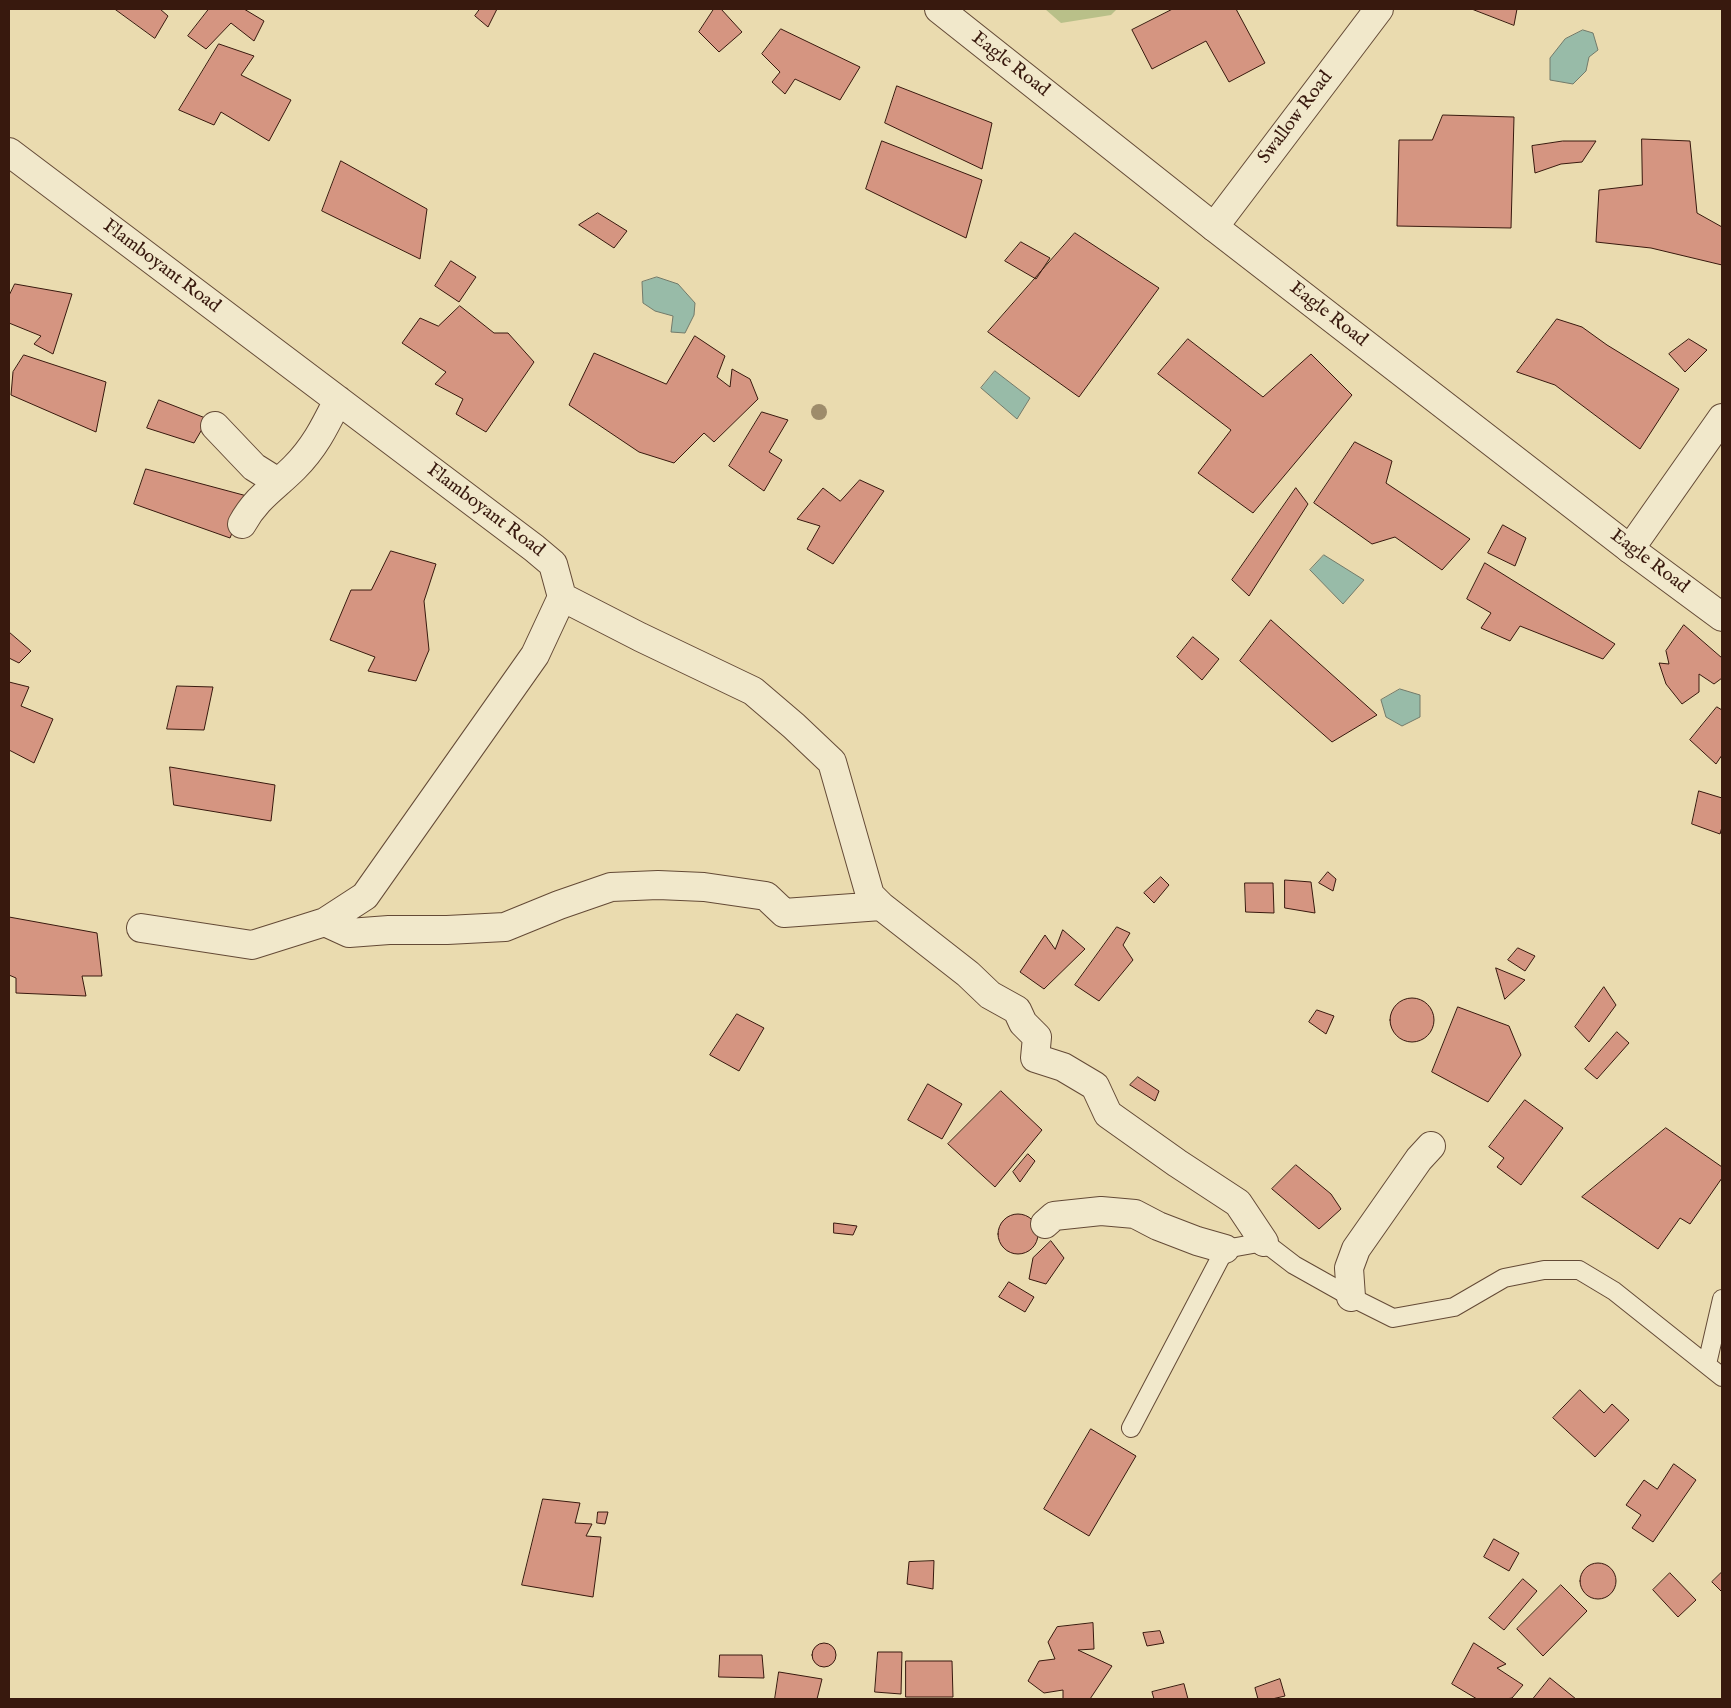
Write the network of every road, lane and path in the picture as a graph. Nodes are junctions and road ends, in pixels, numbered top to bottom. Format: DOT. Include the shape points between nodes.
graph roads {
  1 [pos="939,9"];
  2 [pos="1379,9"];
  3 [pos="9,152"];
  4 [pos="1214,227"];
  5 [pos="338,400"];
  6 [pos="1722,418"];
  7 [pos="215,426"];
  8 [pos="278,482"];
  9 [pos="242,524"];
  10 [pos="1630,549"];
  11 [pos="562,597"];
  12 [pos="1722,617"];
  13 [pos="881,906"];
  14 [pos="325,922"];
  15 [pos="141,928"];
  16 [pos="1430,1146"];
  17 [pos="1045,1224"];
  18 [pos="1264,1242"];
  19 [pos="1225,1249"];
  20 [pos="1351,1297"];
  21 [pos="1722,1298"];
  22 [pos="1707,1364"];
  23 [pos="1722,1376"];
  24 [pos="1131,1428"];
  1 -- 4 [label="street, Eagle Road"];
  2 -- 4 [label="street, Swallow Road"];
  3 -- 5 [label="street, Flamboyant Road"];
  4 -- 10 [label="street, Eagle Road"];
  5 -- 8 [label="street" via="316,443"];
  5 -- 11 [label="street, Flamboyant Road" via="553,564"];
  6 -- 10 [label="street"];
  7 -- 8 [label="street" via="254,467"];
  8 -- 9 [label="street" via="266,492"];
  10 -- 12 [label="street, Eagle Road"];
  11 -- 13 [label="street" via="753,691 832,762 870,895"];
  11 -- 14 [label="street" via="535,655 365,896"];
  13 -- 14 [label="street" via="784,914 766,896 748,893 704,886 611,886 505,927 350,933"];
  13 -- 18 [label="street" via="990,995 1017,1010 1023,1023 1037,1037 1035,1058 1063,1067 1095,1086 1108,1114 1238,1203"];
  14 -- 15 [label="street" via="252,945"];
  16 -- 20 [label="street" via="1356,1249 1349,1268"];
  17 -- 19 [label="street" via="1054,1216 1100,1211 1135,1214 1158,1226"];
  18 -- 19 [label="lane"];
  18 -- 20 [label="lane" via="1294,1265"];
  19 -- 24 [label="lane"];
  20 -- 22 [label="lane" via="1393,1318 1454,1307 1504,1278 1544,1270 1580,1270 1614,1291"];
  21 -- 22 [label="lane"];
  22 -- 23 [label="lane"];
}
